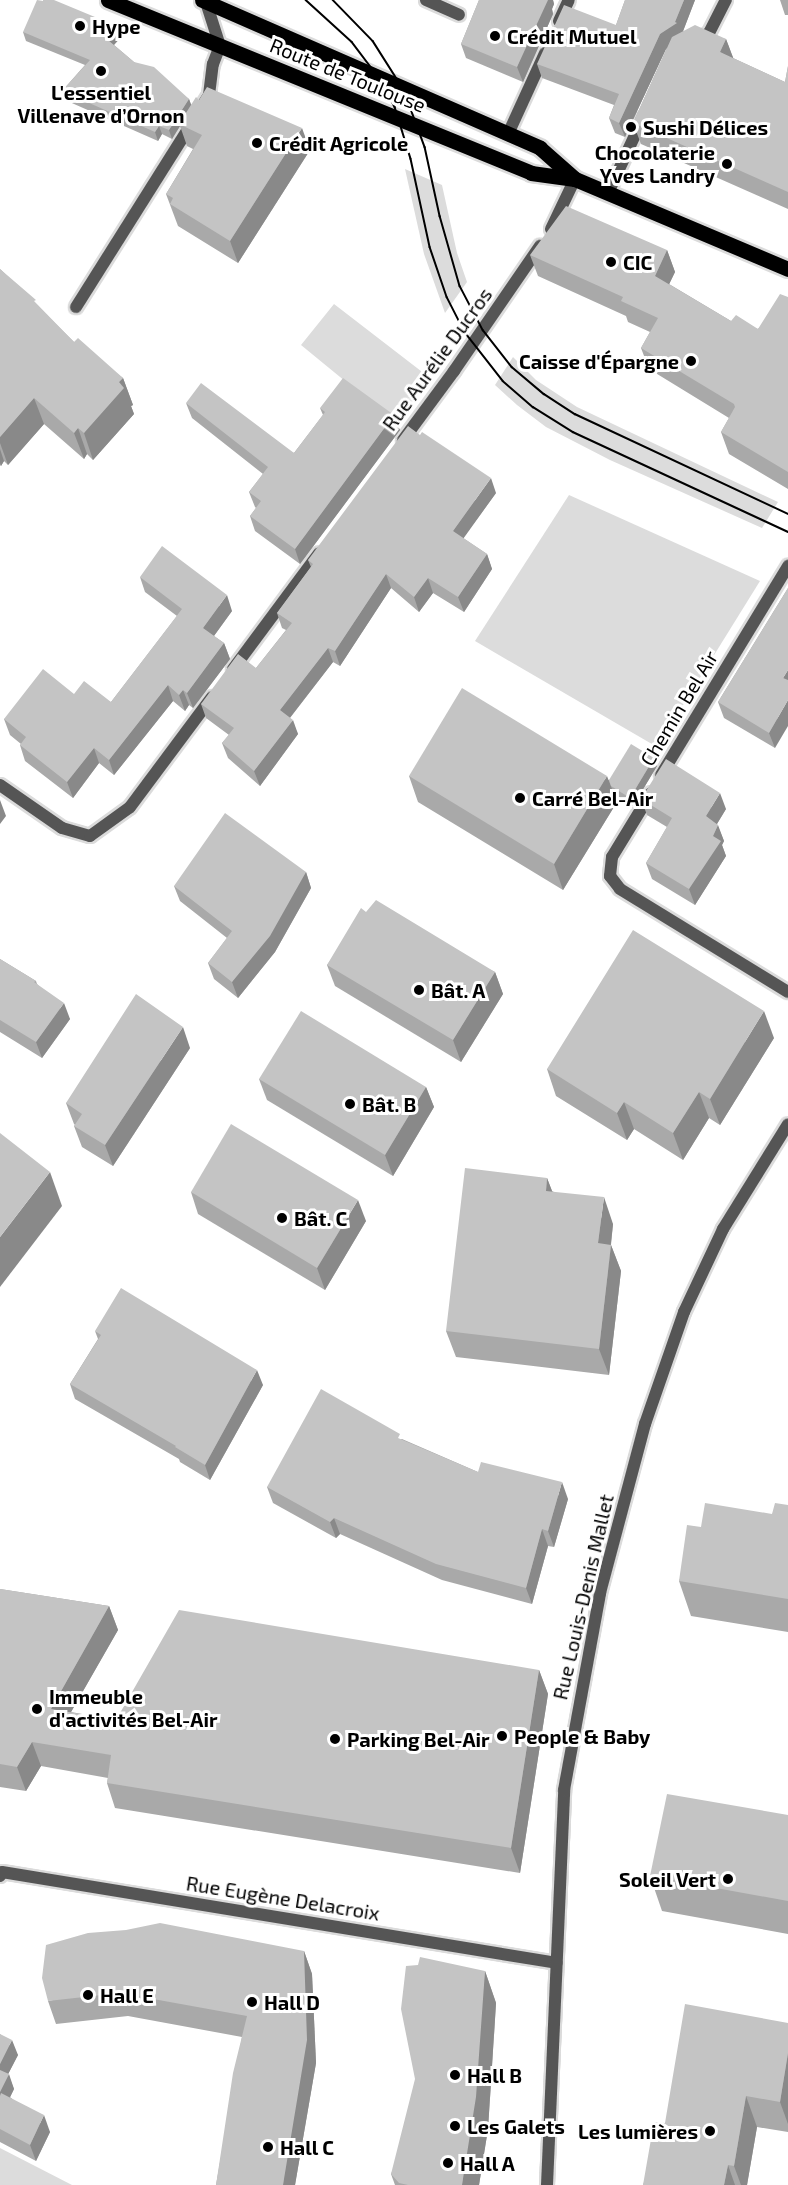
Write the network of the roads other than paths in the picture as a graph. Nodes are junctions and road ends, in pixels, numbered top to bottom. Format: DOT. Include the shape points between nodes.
graph roads {
  1 [pos="108,0"];
  2 [pos="426,0"];
  3 [pos="569,0"];
  4 [pos="726,0"];
  5 [pos="204,1"];
  6 [pos="459,15"];
  7 [pos="220,46"];
  8 [pos="682,49"];
  9 [pos="649,104"];
  10 [pos="508,134"];
  11 [pos="575,179"];
  12 [pos="608,193"];
  13 [pos="788,269"];
  14 [pos="76,308"];
  15 [pos="398,447"];
  16 [pos="327,542"];
  17 [pos="788,566"];
  18 [pos="0,785"];
  19 [pos="788,992"];
  20 [pos="788,1124"];
  21 [pos="1,1874"];
  22 [pos="557,1963"];
  23 [pos="547,2185"];
  1 -- 7 [label="main road, Route de Toulouse"];
  2 -- 6 [label="street"];
  3 -- 10 [label="street"];
  4 -- 8 [label="street" via="709,33"];
  5 -- 7 [label="street"];
  5 -- 10 [label="main road, Route de Toulouse"];
  7 -- 11 [label="main road, Route de Toulouse" via="531,173"];
  7 -- 14 [label="street" via="209,95"];
  9 -- 12 [label="street"];
  10 -- 11 [label="main road, Route de Toulouse" via="540,148"];
  11 -- 12 [label="main road, Route de Toulouse"];
  11 -- 15 [label="street, Rue Aurélie Ducros" via="557,219 510,291"];
  12 -- 13 [label="main road, Route de Toulouse"];
  16 -- 18 [label="street" via="130,807 90,836 62,828"];
  17 -- 19 [label="street, Chemin Bel Air" via="612,857 610,876 620,889"];
  20 -- 22 [label="street, Rue Louis-Denis Mallet" via="723,1229 696,1285 645,1424 600,1593 570,1750 564,1790"];
  21 -- 22 [label="street, Rue Eugène Delacroix"];
  22 -- 23 [label="street, Rue Louis-Denis Mallet"];
}
